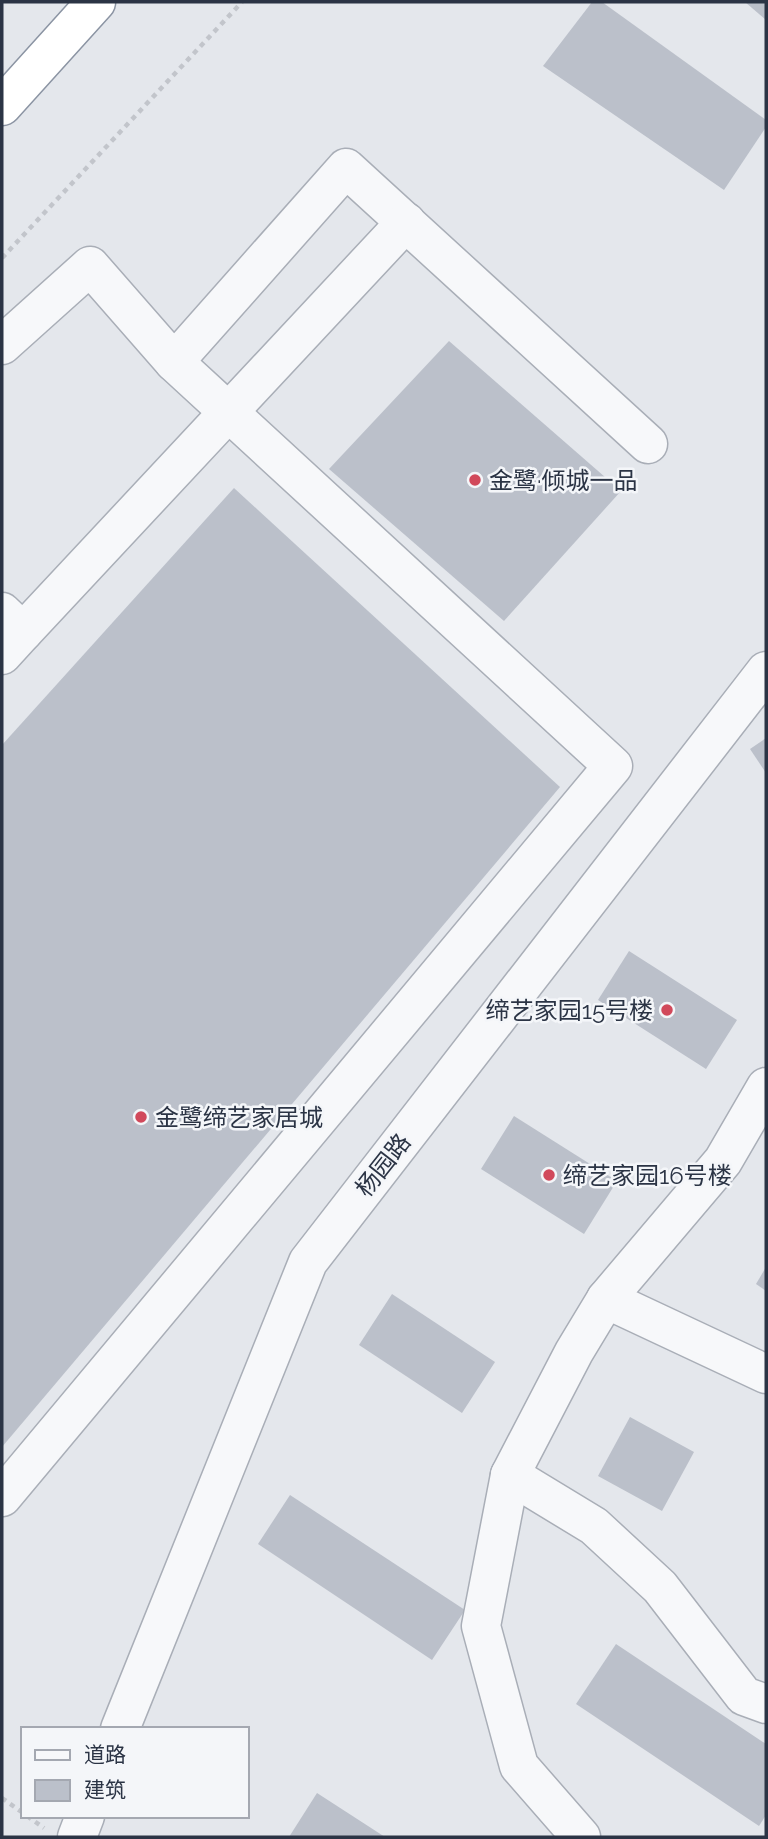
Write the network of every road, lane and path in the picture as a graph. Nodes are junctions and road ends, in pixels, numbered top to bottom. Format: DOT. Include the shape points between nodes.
graph roads {
  1 [pos="96,2"];
  2 [pos="243,2"];
  3 [pos="2,106"];
  4 [pos="406,222"];
  5 [pos="2,258"];
  6 [pos="2,345"];
  7 [pos="174,362"];
  8 [pos="231,412"];
  9 [pos="648,444"];
  10 [pos="9,633"];
  11 [pos="766,671"];
  12 [pos="766,1087"];
  13 [pos="606,1299"];
  14 [pos="766,1374"];
  15 [pos="510,1475"];
  16 [pos="2,1497"];
  17 [pos="766,1704"];
  18 [pos="122,1727"];
  19 [pos="2,1797"];
  20 [pos="21,1811"];
  21 [pos="31,1818"];
  22 [pos="82,1818"];
  23 [pos="61,1833"];
  24 [pos="581,1837"];
  1 -- 3 [label="highway"];
  2 -- 5 [label="path"];
  4 -- 7 [label="street" via="346,169"];
  4 -- 8 [label="street"];
  4 -- 9 [label="street"];
  6 -- 7 [label="street" via="90,265"];
  7 -- 8 [label="street"];
  8 -- 10 [label="street"];
  8 -- 16 [label="street" via="613,766"];
  11 -- 18 [label="street, 杨园路" via="308,1262"];
  12 -- 13 [label="street" via="723,1161"];
  13 -- 14 [label="street"];
  13 -- 15 [label="street"];
  15 -- 17 [label="street" via="594,1526 660,1587 744,1696"];
  15 -- 24 [label="street" via="481,1626 519,1766"];
  19 -- 20 [label="path"];
  21 -- 23 [label="path"];
  22 -- 23 [label="street"];
}
